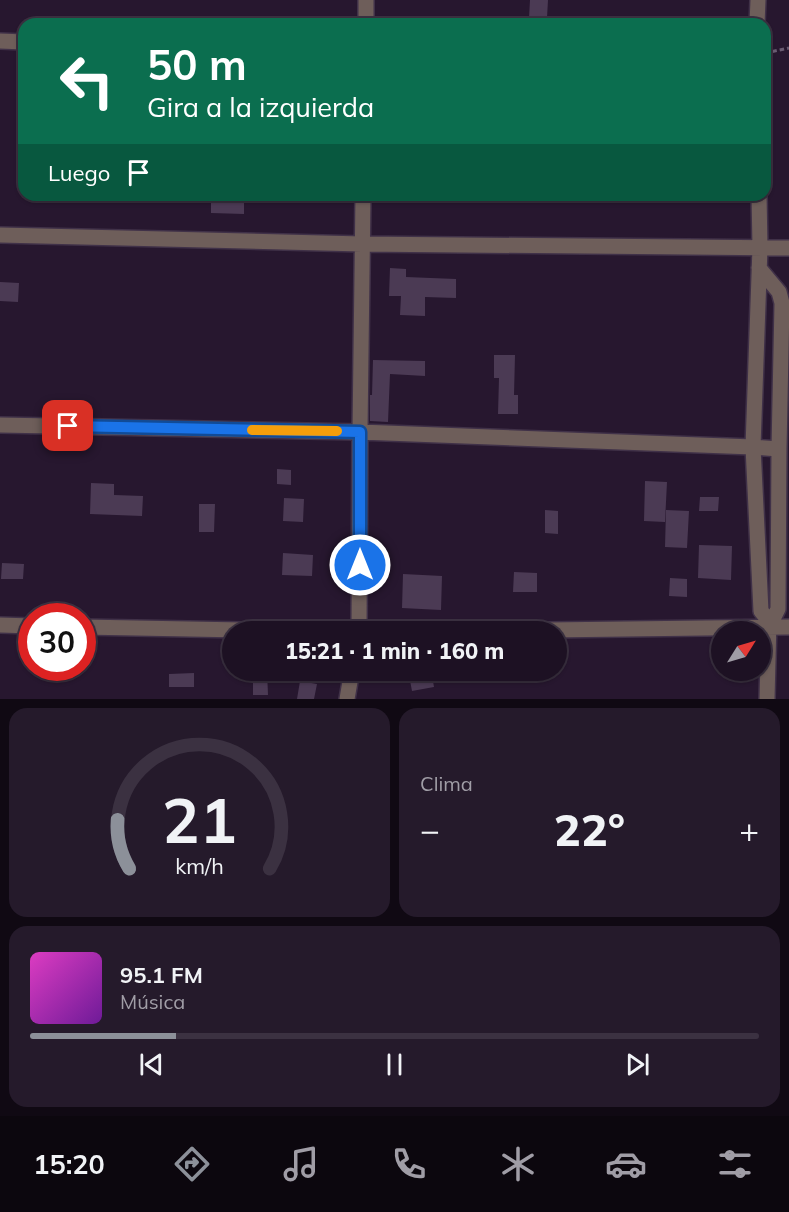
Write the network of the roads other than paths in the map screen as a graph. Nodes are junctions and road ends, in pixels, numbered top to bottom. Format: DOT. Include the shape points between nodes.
graph roads {
  1 [pos="366,0"];
  2 [pos="758,0"];
  3 [pos="366,18"];
  4 [pos="757,18"];
  5 [pos="0,41"];
  6 [pos="18,42"];
  7 [pos="363,201"];
  8 [pos="759,201"];
  9 [pos="0,235"];
  10 [pos="362,244"];
  11 [pos="760,247"];
  12 [pos="789,248"];
  13 [pos="759,268"];
  14 [pos="0,425"];
  15 [pos="360,432"];
  16 [pos="753,447"];
  17 [pos="779,449"];
  18 [pos="359,621"];
  19 [pos="767,621"];
  20 [pos="771,622"];
  21 [pos="771,624"];
  22 [pos="0,625"];
  23 [pos="711,625"];
  24 [pos="18,626"];
  25 [pos="96,627"];
  26 [pos="789,627"];
  27 [pos="567,628"];
  28 [pos="222,630"];
  29 [pos="350,681"];
  30 [pos="767,681"];
  31 [pos="347,699"];
  32 [pos="767,699"];
  1 -- 3 [label="street"];
  2 -- 4 [label="street"];
  5 -- 6 [label="street"];
  7 -- 10 [label="street"];
  8 -- 11 [label="street"];
  9 -- 10 [label="street"];
  10 -- 11 [label="street"];
  10 -- 15 [label="street"];
  11 -- 12 [label="street"];
  11 -- 13 [label="street"];
  13 -- 16 [label="street"];
  13 -- 17 [label="street" via="782,303"];
  14 -- 15 [label="street"];
  15 -- 16 [label="street"];
  15 -- 18 [label="street"];
  16 -- 17 [label="street"];
  16 -- 19 [label="street" via="761,611"];
  17 -- 20 [label="street" via="778,609"];
  21 -- 26 [label="street"];
  22 -- 24 [label="street"];
  23 -- 27 [label="street"];
  25 -- 28 [label="street"];
  29 -- 31 [label="street"];
  30 -- 32 [label="street"];
}
